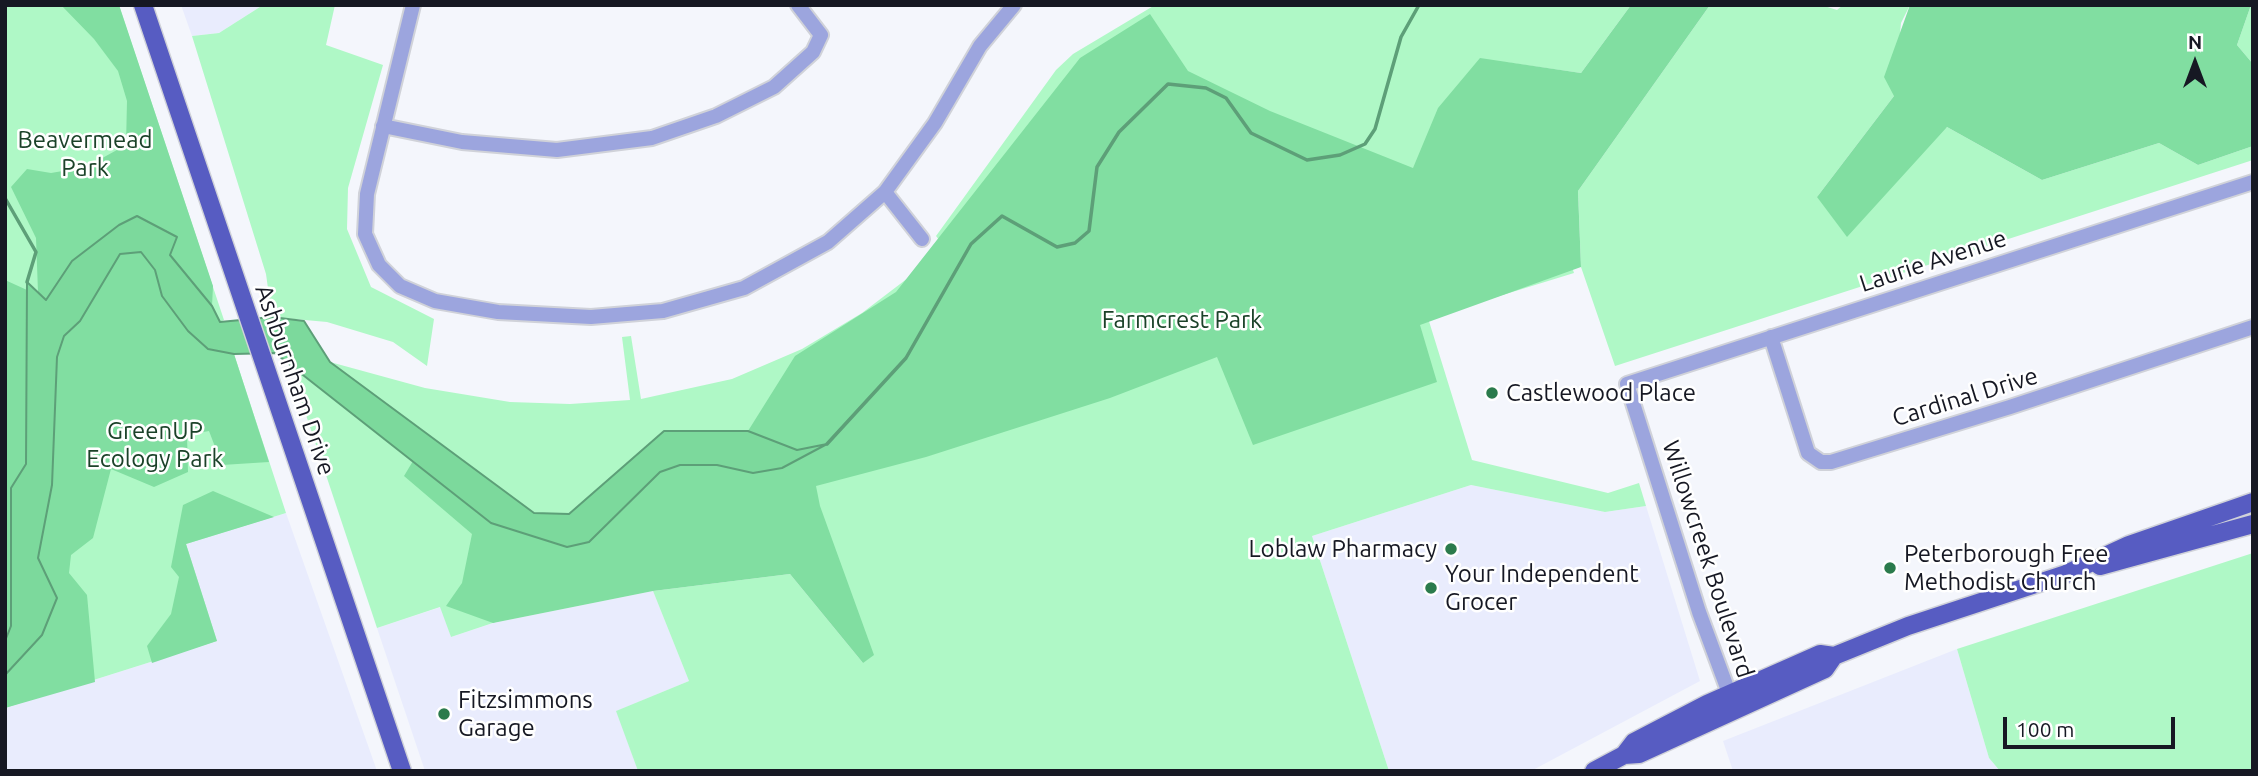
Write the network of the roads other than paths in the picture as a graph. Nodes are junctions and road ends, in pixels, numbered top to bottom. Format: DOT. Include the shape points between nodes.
graph roads {
  1 [pos="143,5"];
  2 [pos="413,5"];
  3 [pos="798,5"];
  4 [pos="1014,5"];
  5 [pos="383,126"];
  6 [pos="2253,182"];
  7 [pos="884,192"];
  8 [pos="922,239"];
  9 [pos="2253,327"];
  10 [pos="1770,337"];
  11 [pos="1627,384"];
  12 [pos="2253,502"];
  13 [pos="2253,518"];
  14 [pos="2253,524"];
  15 [pos="2208,538"];
  16 [pos="2066,574"];
  17 [pos="1732,701"];
  18 [pos="402,771"];
  19 [pos="1594,771"];
  1 -- 18 [label="main road, Ashburnham Drive"];
  2 -- 5 [label="street"];
  3 -- 5 [label="street" via="821,35 813,52 774,87 716,116 652,138 557,150 462,142"];
  4 -- 7 [label="street" via="980,46 935,123"];
  5 -- 7 [label="street" via="367,194 365,234 379,265 400,286 435,301 498,312 591,317 663,311 744,288 828,242"];
  6 -- 10 [label="street, Laurie Avenue"];
  7 -- 8 [label="street"];
  9 -- 10 [label="street, Cardinal Drive" via="1831,462 1821,462 1808,453"];
  10 -- 11 [label="street, Laurie Avenue"];
  11 -- 17 [label="street, Willowcreek Boulevard"];
  12 -- 16 [label="main road" via="2129,545"];
  13 -- 15 [label="main road"];
  14 -- 15 [label="main road"];
  15 -- 16 [label="main road"];
  16 -- 17 [label="main road" via="1908,626 1834,656 1825,669"];
  17 -- 19 [label="main road" via="1639,754 1624,755"];
}
